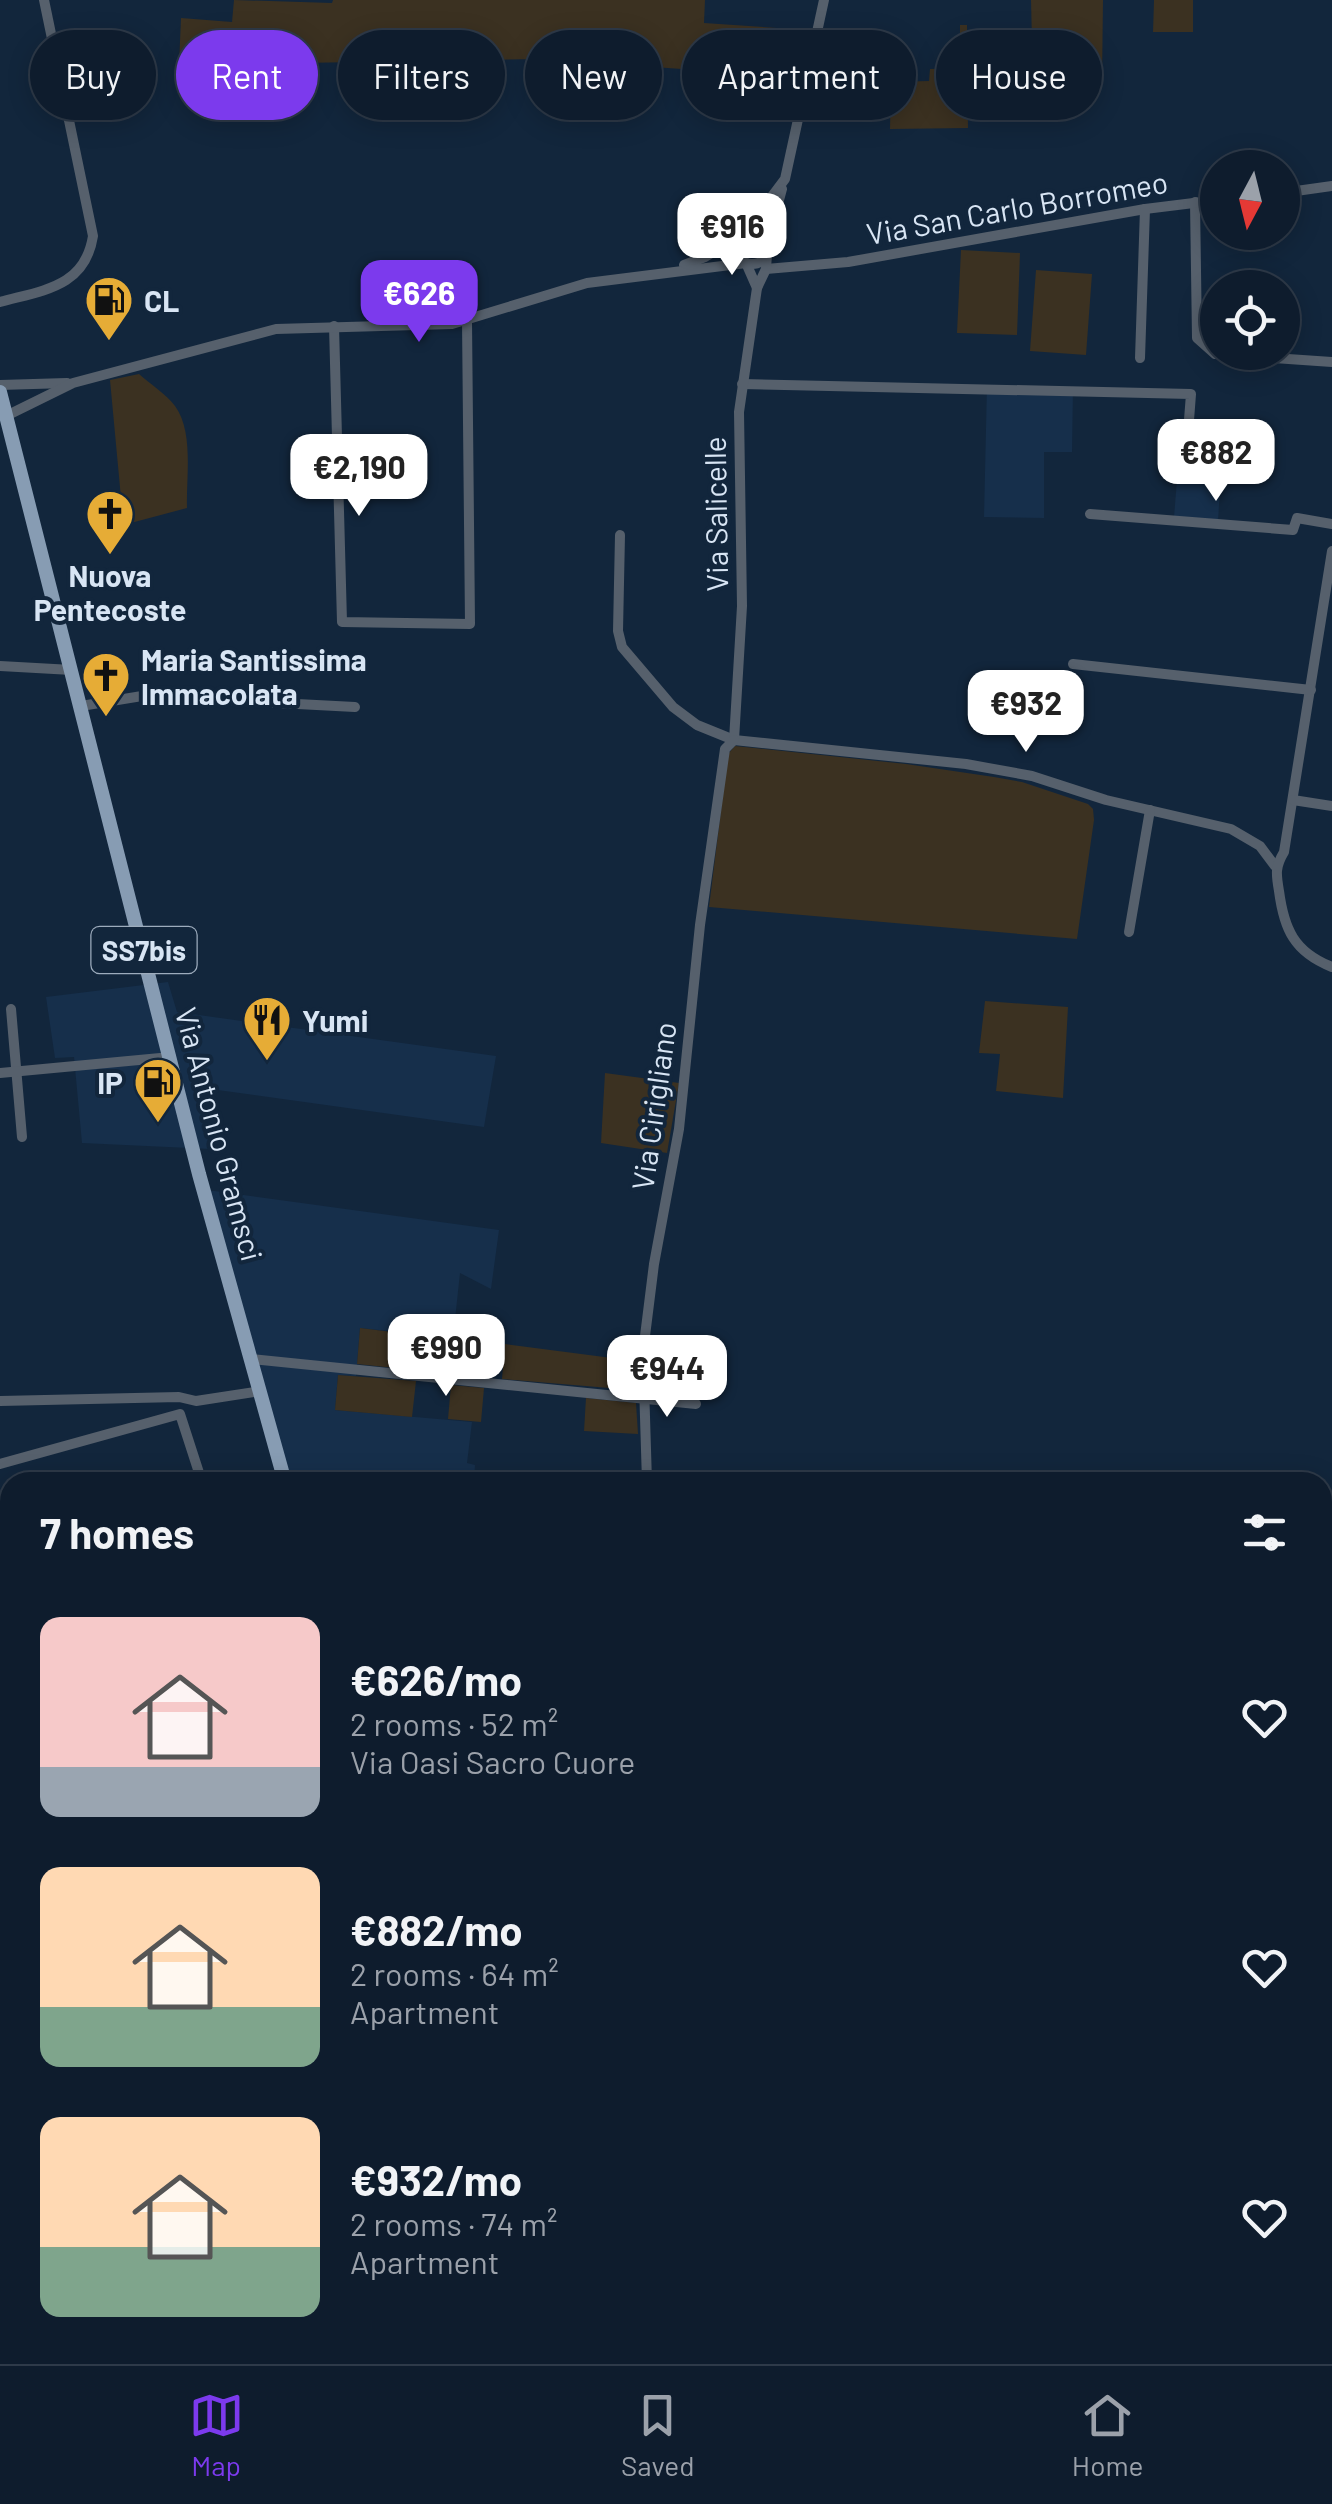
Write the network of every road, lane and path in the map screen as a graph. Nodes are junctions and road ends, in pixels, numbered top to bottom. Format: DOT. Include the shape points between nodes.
graph roads {
  1 [pos="44,0"];
  2 [pos="824,0"];
  3 [pos="785,179"];
  4 [pos="1332,186"];
  5 [pos="1300,190"];
  6 [pos="1195,202"];
  7 [pos="1200,202"];
  8 [pos="1145,209"];
  9 [pos="743,233"];
  10 [pos="768,242"];
  11 [pos="768,254"];
  12 [pos="746,263"];
  13 [pos="669,270"];
  14 [pos="766,270"];
  15 [pos="756,288"];
  16 [pos="0,302"];
  17 [pos="467,321"];
  18 [pos="334,326"];
  19 [pos="1140,358"];
  20 [pos="1332,362"];
  21 [pos="73,383"];
  22 [pos="742,384"];
  23 [pos="0,389"];
  24 [pos="3,412"];
  25 [pos="1185,472"];
  26 [pos="1090,514"];
  27 [pos="1332,524"];
  28 [pos="620,534"];
  29 [pos="1332,550"];
  30 [pos="1073,664"];
  31 [pos="0,666"];
  32 [pos="72,670"];
  33 [pos="1311,690"];
  34 [pos="81,706"];
  35 [pos="355,706"];
  36 [pos="734,740"];
  37 [pos="1293,800"];
  38 [pos="1332,806"];
  39 [pos="1150,810"];
  40 [pos="1276,866"];
  41 [pos="1129,932"];
  42 [pos="1332,967"];
  43 [pos="11,1008"];
  44 [pos="171,1057"];
  45 [pos="16,1072"];
  46 [pos="0,1073"];
  47 [pos="22,1137"];
  48 [pos="251,1359"];
  49 [pos="260,1391"];
  50 [pos="643,1397"];
  51 [pos="0,1401"];
  52 [pos="696,1404"];
  53 [pos="0,1464"];
  54 [pos="199,1472"];
  55 [pos="282,1472"];
  56 [pos="647,1472"];
  1 -- 16 [label="street" via="93,236 85,265 60,285"];
  2 -- 3 [label="street"];
  3 -- 9 [label="street"];
  3 -- 10 [label="street"];
  4 -- 5 [label="street"];
  6 -- 7 [label="street, Via San Carlo Borromeo"];
  6 -- 8 [label="street, Via San Carlo Borromeo"];
  6 -- 20 [label="street" via="1198,338 1215,354"];
  8 -- 14 [label="street, Via San Carlo Borromeo" via="848,262"];
  8 -- 19 [label="street"];
  9 -- 10 [label="street" via="756,231"];
  9 -- 12 [label="street" via="736,250"];
  9 -- 13 [label="street"];
  10 -- 11 [label="street"];
  11 -- 12 [label="street"];
  11 -- 14 [label="street"];
  12 -- 13 [label="street"];
  12 -- 15 [label="street"];
  13 -- 17 [label="street" via="569,288"];
  14 -- 15 [label="street"];
  15 -- 22 [label="street, Via Salicelle"];
  17 -- 18 [label="street"];
  17 -- 18 [label="street" via="470,624 342,622"];
  18 -- 21 [label="street" via="276,329"];
  21 -- 23 [label="street"];
  21 -- 24 [label="street"];
  22 -- 25 [label="street" via="1191,394"];
  22 -- 36 [label="street, Via Salicelle"];
  23 -- 24 [label="main road, Via Antonio Gramsci / SS7bis"];
  24 -- 32 [label="main road, Via Antonio Gramsci / SS7bis"];
  26 -- 27 [label="street" via="1294,530 1298,518"];
  28 -- 36 [label="street" via="622,647 672,708"];
  29 -- 33 [label="street"];
  30 -- 33 [label="street"];
  31 -- 32 [label="street"];
  32 -- 34 [label="main road, Via Antonio Gramsci / SS7bis"];
  33 -- 37 [label="street"];
  34 -- 35 [label="street" via="142,696"];
  34 -- 44 [label="main road, Via Antonio Gramsci / SS7bis"];
  36 -- 39 [label="street" via="966,764"];
  36 -- 50 [label="street, Via Cirigliano" via="725,750 700,925 679,1129 643,1352"];
  37 -- 38 [label="street"];
  37 -- 40 [label="street"];
  39 -- 40 [label="street" via="1230,829 1260,846"];
  39 -- 41 [label="street"];
  40 -- 42 [label="street" via="1291,939"];
  43 -- 45 [label="street"];
  44 -- 45 [label="street"];
  44 -- 48 [label="main road, Via Antonio Gramsci / SS7bis"];
  45 -- 46 [label="street"];
  45 -- 47 [label="street"];
  48 -- 49 [label="main road, Via Antonio Gramsci / SS7bis"];
  48 -- 50 [label="street"];
  49 -- 51 [label="street" via="196,1401"];
  49 -- 55 [label="main road, Via Antonio Gramsci / SS7bis"];
  50 -- 52 [label="street"];
  50 -- 56 [label="street, Via Cirigliano"];
  53 -- 54 [label="street" via="180,1414"];
}
